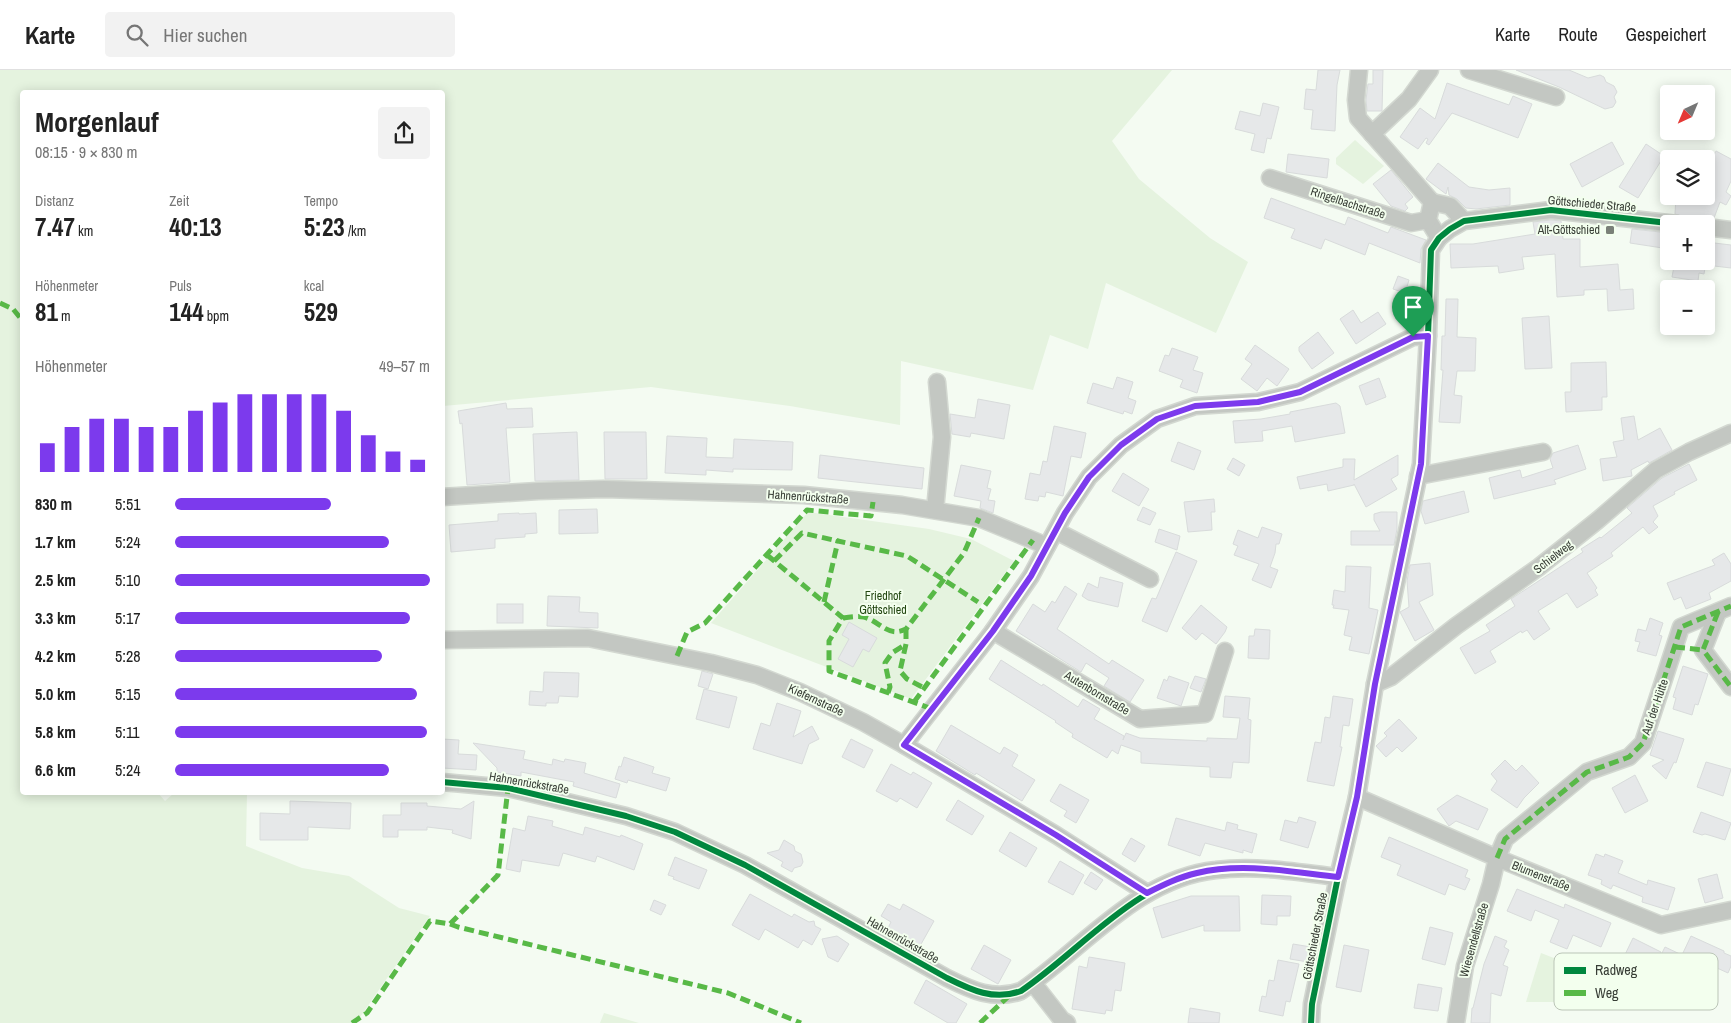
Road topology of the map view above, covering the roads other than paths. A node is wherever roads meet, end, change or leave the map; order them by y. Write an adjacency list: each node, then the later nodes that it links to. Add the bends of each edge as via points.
1 (1359, 70): 5 (street, via 1358,118)
2 (1430, 70): 5 (street, via 1409,99)
3 (1470, 70): 4 (street)
4 (1556, 97)
5 (1372, 134): 7 (street)
6 (1270, 178): 8 (street, Ringelbachstraße, via 1411,223)
7 (1432, 202): 8 (street); 9 (street, via 1450,206)
8 (1428, 220): 13 (street)
9 (1464, 221): 10 (street, Göttschieder Straße, via 1551,210); 13 (street, Göttschieder Straße)
10 (1660, 222)
11 (1715, 228): 12 (street)
12 (1731, 230)
13 (1439, 238): 14 (street, Göttschieder Straße, via 1431,250)
14 (1428, 336): 18 (street, Göttschieder Straße); 21 (street, via 1413,337 1300,392 1258,402 1195,406 1157,419 1121,445 1089,477)
15 (937, 382): 20 (street, via 942,438)
16 (1731, 433): 30 (street, Schielweg, via 1656,470 1552,558 1391,677)
17 (1543, 452): 18 (street)
18 (1418, 476): 30 (street, Göttschieder Straße)
19 (445, 497): 20 (street, Hahnenrückstraße, via 604,489 804,495)
20 (935, 510): 22 (street, Hahnenrückstraße, via 979,518)
21 (1056, 531): 22 (street); 23 (street)
22 (1047, 546): 25 (street, via 1031,576)
23 (1150, 579)
24 (1724, 609): 27 (street, Auf der Hütte, via 1682,627); 28 (street)
25 (993, 631): 29 (street, Autenbornstraße, via 1140,718 1205,714); 32 (street)
26 (445, 640): 32 (street, Kiefernstraße, via 588,638 711,663 756,675 800,692)
27 (1674, 647): 28 (street); 35 (street, Auf der Hütte, via 1643,743 1629,756 1587,772 1506,839)
28 (1703, 650): 31 (street)
29 (1225, 651)
30 (1375, 684): 34 (street, Göttschieder Straße)
31 (1731, 687)
32 (904, 745): 37 (street, Kiefernstraße)
33 (445, 782): 39 (street, Hahnenrückstraße, via 508,788 586,805 659,827 745,865 968,989 984,994 1011,994)
34 (1357, 797): 35 (street, Blumenstraße); 36 (street, Göttschieder Straße)
35 (1496, 858): 38 (street, Blumenstraße, via 1661,925); 42 (street, Wiesendellstraße, via 1491,884 1464,966)
36 (1338, 877): 37 (street, Hahnenrückstraße, via 1280,870 1216,870 1179,878); 41 (street, Göttschieder Straße)
37 (1147, 893): 39 (street, Hahnenrückstraße)
38 (1731, 910)
39 (1033, 983): 40 (street)
40 (1067, 1023)
41 (1311, 1023)
42 (1456, 1023)

